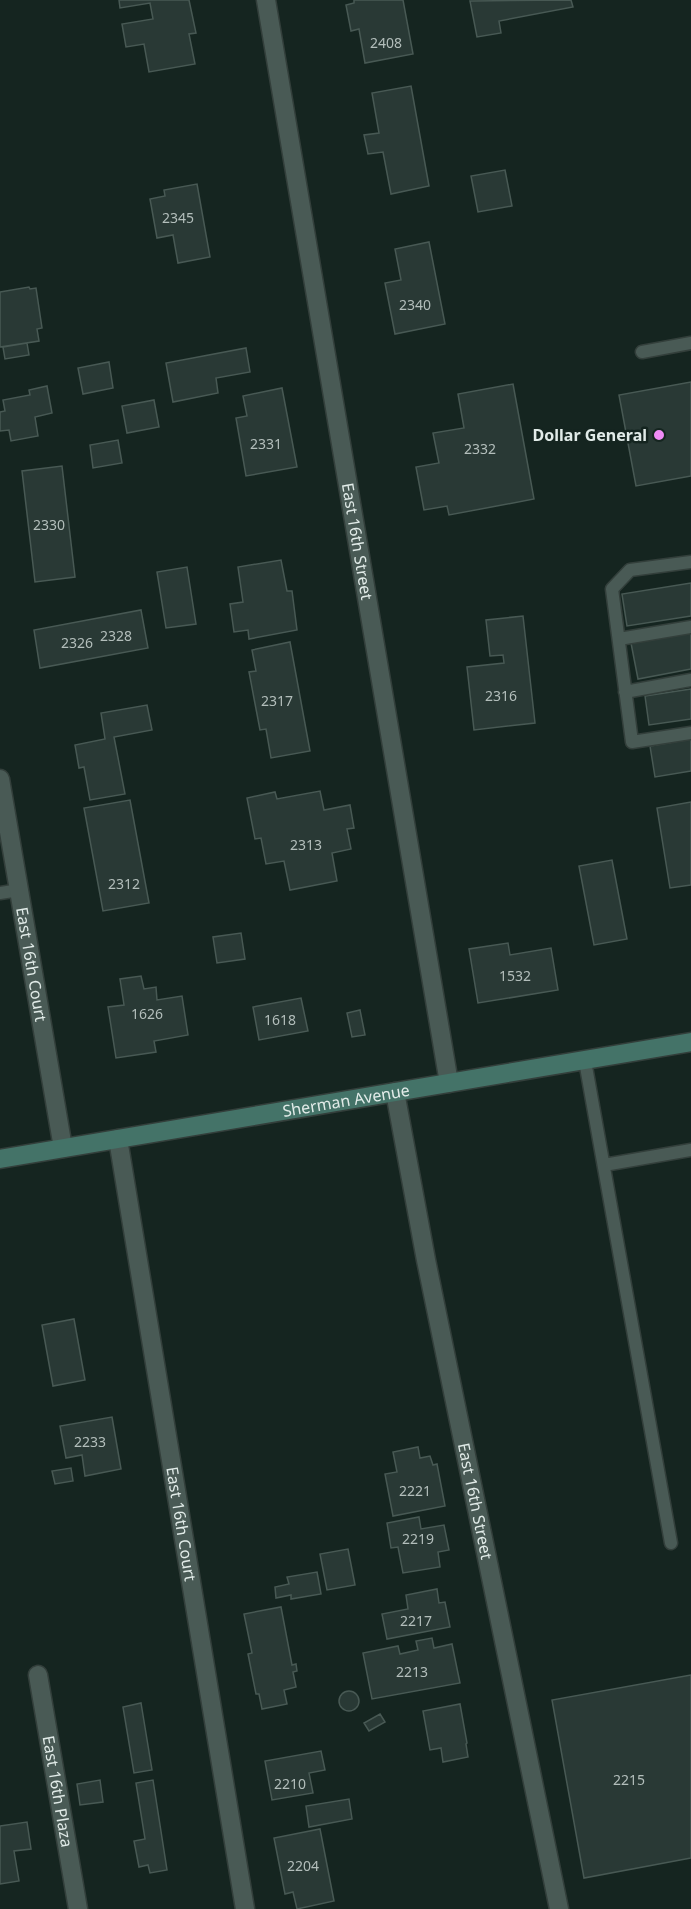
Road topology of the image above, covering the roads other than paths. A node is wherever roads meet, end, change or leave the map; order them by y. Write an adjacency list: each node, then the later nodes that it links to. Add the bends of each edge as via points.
1 (266, 0): 15 (street, East 16th Street)
2 (691, 343): 3 (lane)
3 (642, 352)
4 (691, 562): 6 (lane, via 630,570 612,590)
5 (691, 627): 6 (lane)
6 (619, 639): 8 (lane)
7 (691, 680): 8 (lane)
8 (625, 692): 9 (lane, via 632,742)
9 (691, 733)
10 (0, 779): 11 (street, East 16th Court)
11 (20, 890): 12 (lane); 18 (street, East 16th Court)
12 (0, 893)
13 (691, 1042): 14 (street, Sherman Avenue)
14 (585, 1061): 15 (street, Sherman Avenue); 21 (lane)
15 (449, 1083): 16 (street, Sherman Avenue)
16 (395, 1092): 17 (street, Sherman Avenue); 26 (street, East 16th Street)
17 (118, 1139): 18 (street, Sherman Avenue); 25 (street, East 16th Court)
18 (63, 1148): 20 (street, Sherman Avenue)
19 (691, 1150): 21 (lane)
20 (0, 1159)
21 (604, 1165): 22 (lane)
22 (671, 1543)
23 (38, 1675): 24 (street, East 16th Plaza)
24 (78, 1909)
25 (245, 1909)
26 (560, 1909)

